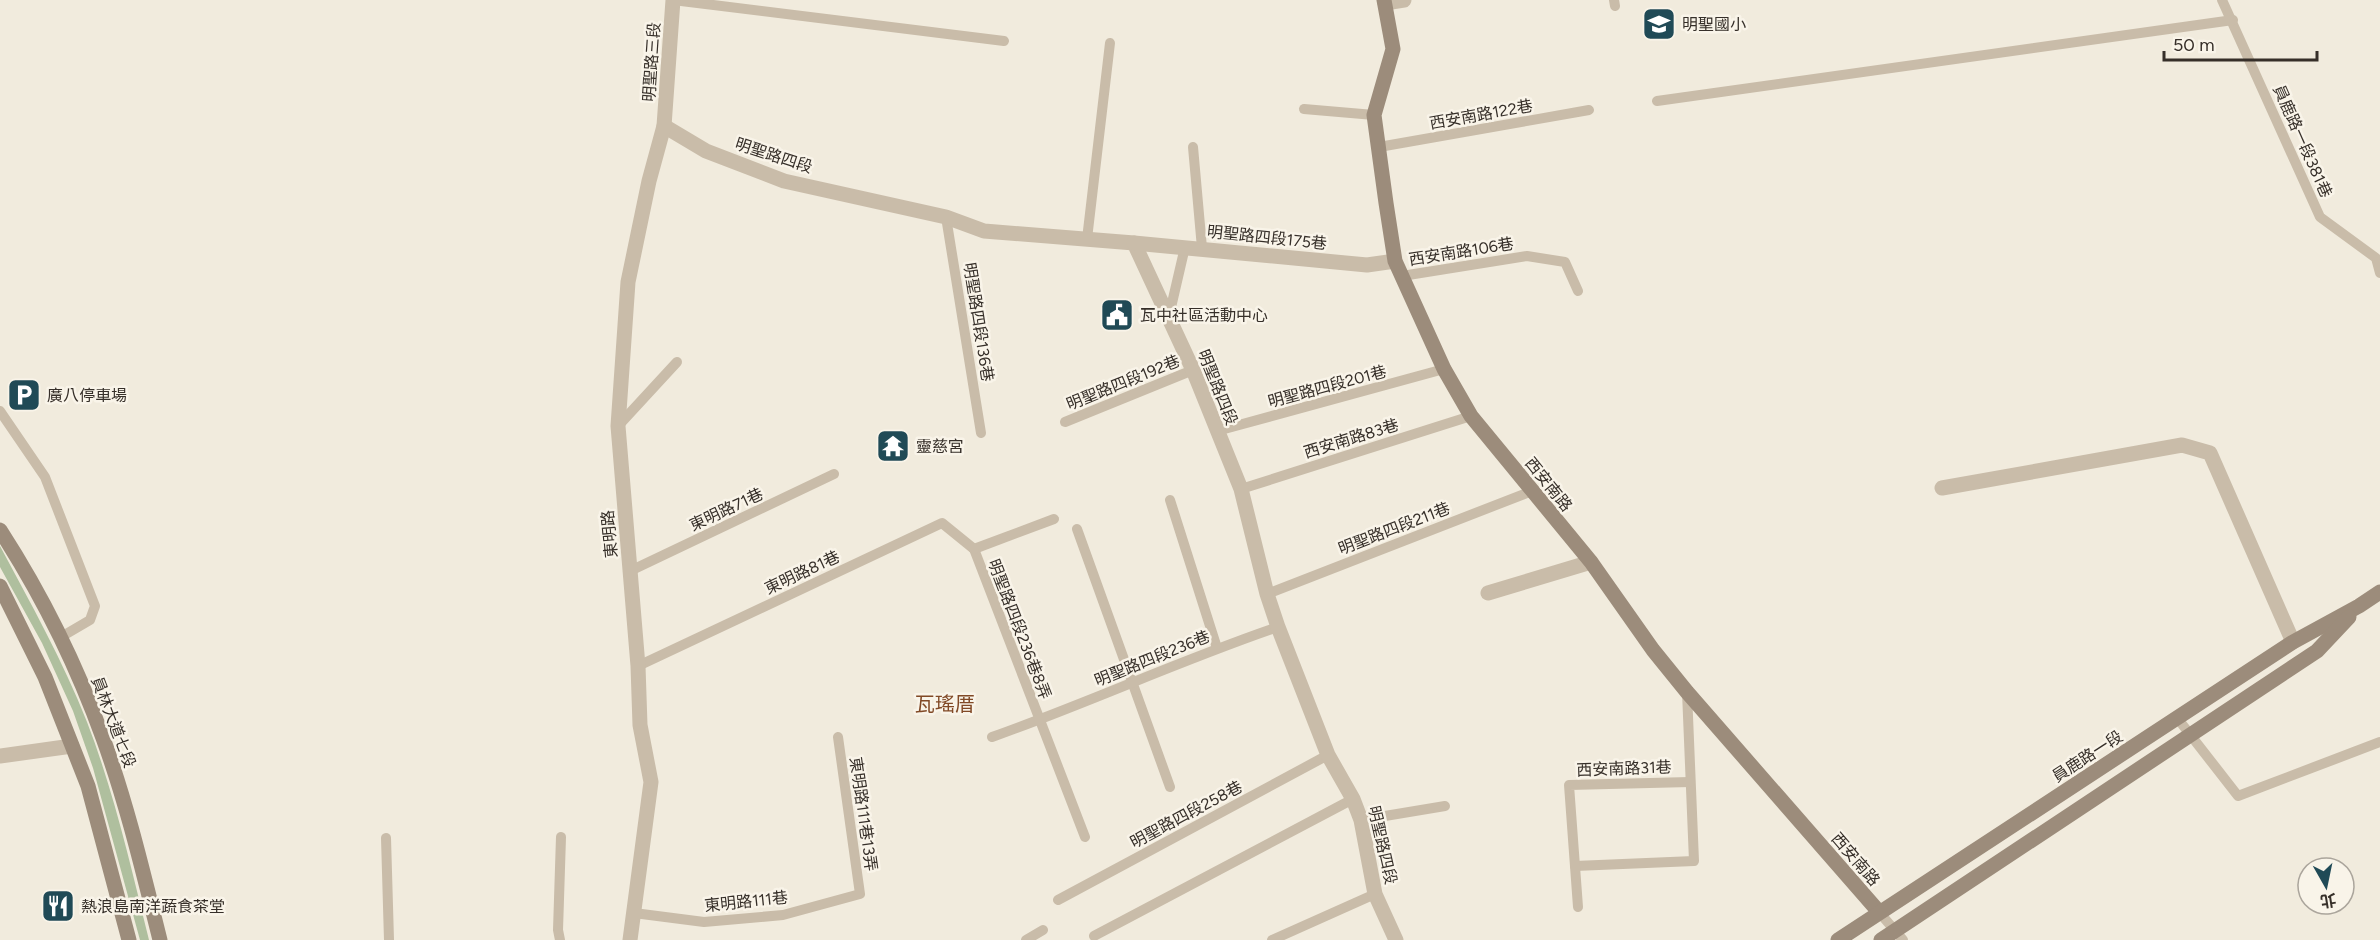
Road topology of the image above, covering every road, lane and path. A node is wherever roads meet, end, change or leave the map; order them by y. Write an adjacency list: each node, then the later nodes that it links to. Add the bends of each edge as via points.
1 (673, 0): 6 (lane); 12 (street, 明聖路三段)
2 (1404, 0): 4 (street)
3 (2222, 0): 5 (lane, 員鹿路一段381巷)
4 (1385, 1): 11 (main road, 西安南路, via 1393,49)
5 (2233, 20): 8 (lane); 21 (lane, 員鹿路一段381巷, via 2320,217 2376,258)
6 (1004, 40)
7 (1110, 43): 16 (lane)
8 (1658, 101)
9 (1304, 109): 11 (lane)
10 (1590, 110): 14 (lane, 西安南路122巷)
11 (1374, 115): 14 (main road, 西安南路)
12 (664, 126): 15 (street, 明聖路四段, via 706,152 784,181); 31 (street, 東明路, via 628,282)
13 (1193, 147): 19 (lane)
14 (1378, 147): 20 (main road, 西安南路)
15 (946, 217): 16 (street, 明聖路四段, via 984,231); 33 (lane, 明聖路四段136巷)
16 (1087, 239): 17 (street, 明聖路四段)
17 (1134, 243): 18 (street, 明聖路四段175巷); 24 (street, 明聖路四段)
18 (1185, 247): 19 (street, 明聖路四段175巷); 24 (lane)
19 (1202, 248): 20 (street, 明聖路四段175巷, via 1367,265)
20 (1395, 261): 22 (main road, 西安南路)
21 (2380, 273)
22 (1402, 276): 23 (lane, 西安南路106巷, via 1527,255 1565,262); 26 (main road, 西安南路)
23 (1578, 291)
24 (1169, 316): 27 (street, 明聖路四段)
25 (677, 362): 31 (lane)
26 (1444, 369): 29 (main road, 西安南路); 32 (lane, 明聖路四段201巷)
27 (1193, 370): 30 (lane, 明聖路四段192巷); 32 (street, 明聖路四段)
28 (0, 411): 51 (lane, via 45,477 95,606 90,620)
29 (1471, 416): 36 (lane, 西安南路83巷); 37 (main road, 西安南路)
30 (1065, 422)
31 (618, 426): 44 (street, 東明路)
32 (1217, 431): 36 (street, 明聖路四段)
33 (981, 433)
34 (834, 474): 44 (lane, 東明路71巷)
35 (1942, 488): 52 (street, via 2182,445 2210,453)
36 (1241, 489): 48 (street, 明聖路四段)
37 (1532, 491): 43 (main road, 西安南路); 48 (lane, 明聖路四段211巷)
38 (1170, 501): 53 (lane)
39 (1054, 519): 42 (lane)
40 (1077, 529): 55 (lane)
41 (0, 530): 51 (main road, 員林大道七段)
42 (974, 549): 54 (lane, 東明路81巷, via 942,523); 58 (lane, 明聖路四段236巷8弄)
43 (1591, 562): 47 (street); 56 (main road, 西安南路)
44 (630, 571): 54 (street, 東明路)
45 (0, 586): 63 (main road, via 45,677)
46 (2380, 592): 49 (main road, 員鹿路一段)
47 (1488, 593)
48 (1267, 594): 50 (street, 明聖路四段)
49 (2360, 606): 52 (main road, 員鹿路一段); 59 (main road, 員鹿路一段, via 2317,651)
50 (1278, 627): 53 (lane, 明聖路四段236巷); 64 (street, 明聖路四段)
51 (61, 637): 85 (main road, 員林大道七段, via 106,748 130,822)
52 (2293, 642): 57 (main road, 員鹿路一段)
53 (1217, 648): 55 (lane, 明聖路四段236巷)
54 (638, 666): 80 (street, 東明路, via 640,725 651,783)
55 (1132, 682): 58 (lane, 明聖路四段236巷); 67 (lane)
56 (1687, 692): 66 (lane, 西安南路31巷); 79 (main road, 西安南路)
57 (2178, 719): 59 (lane); 79 (main road, 員鹿路一段)
58 (1039, 720): 60 (lane, 明聖路四段236巷); 72 (lane, 明聖路四段236巷8弄)
59 (2191, 735): 62 (lane, via 2238,796); 82 (main road, 員鹿路一段)
60 (992, 737)
61 (838, 738): 75 (lane, 東明路111巷13弄)
62 (2380, 742)
63 (72, 746): 65 (street); 84 (main road, via 88,786)
64 (1328, 755): 68 (street, 明聖路四段); 77 (lane, 明聖路四段258巷)
65 (0, 756)
66 (1689, 782): 74 (lane, 西安南路31巷, via 1694,861); 74 (lane, 西安南路31巷, via 1569,785)
67 (1170, 787)
68 (1353, 799): 70 (street, 明聖路四段); 83 (lane)
69 (1445, 806): 70 (lane)
70 (1361, 820): 76 (street, 明聖路四段)
71 (561, 837): 87 (lane)
72 (1085, 837)
73 (386, 838): 86 (lane)
74 (1575, 866): 78 (lane, 西安南路31巷)
75 (860, 894): 80 (lane, 東明路111巷, via 783,915 704,922)
76 (1375, 894): 90 (lane); 91 (street, 明聖路四段)
77 (1058, 900)
78 (1578, 907)
79 (1879, 912): 82 (lane); 92 (main road, 員鹿路一段)
80 (634, 913): 88 (street, 東明路)
81 (1043, 930): 89 (lane)
82 (1899, 935): 93 (main road, 員鹿路一段)
83 (1094, 936)
84 (129, 940)
85 (160, 940)
86 (389, 940)
87 (560, 940)
88 (630, 940)
89 (1026, 940)
90 (1272, 940)
91 (1396, 940)
92 (1838, 940)
93 (1881, 940)

